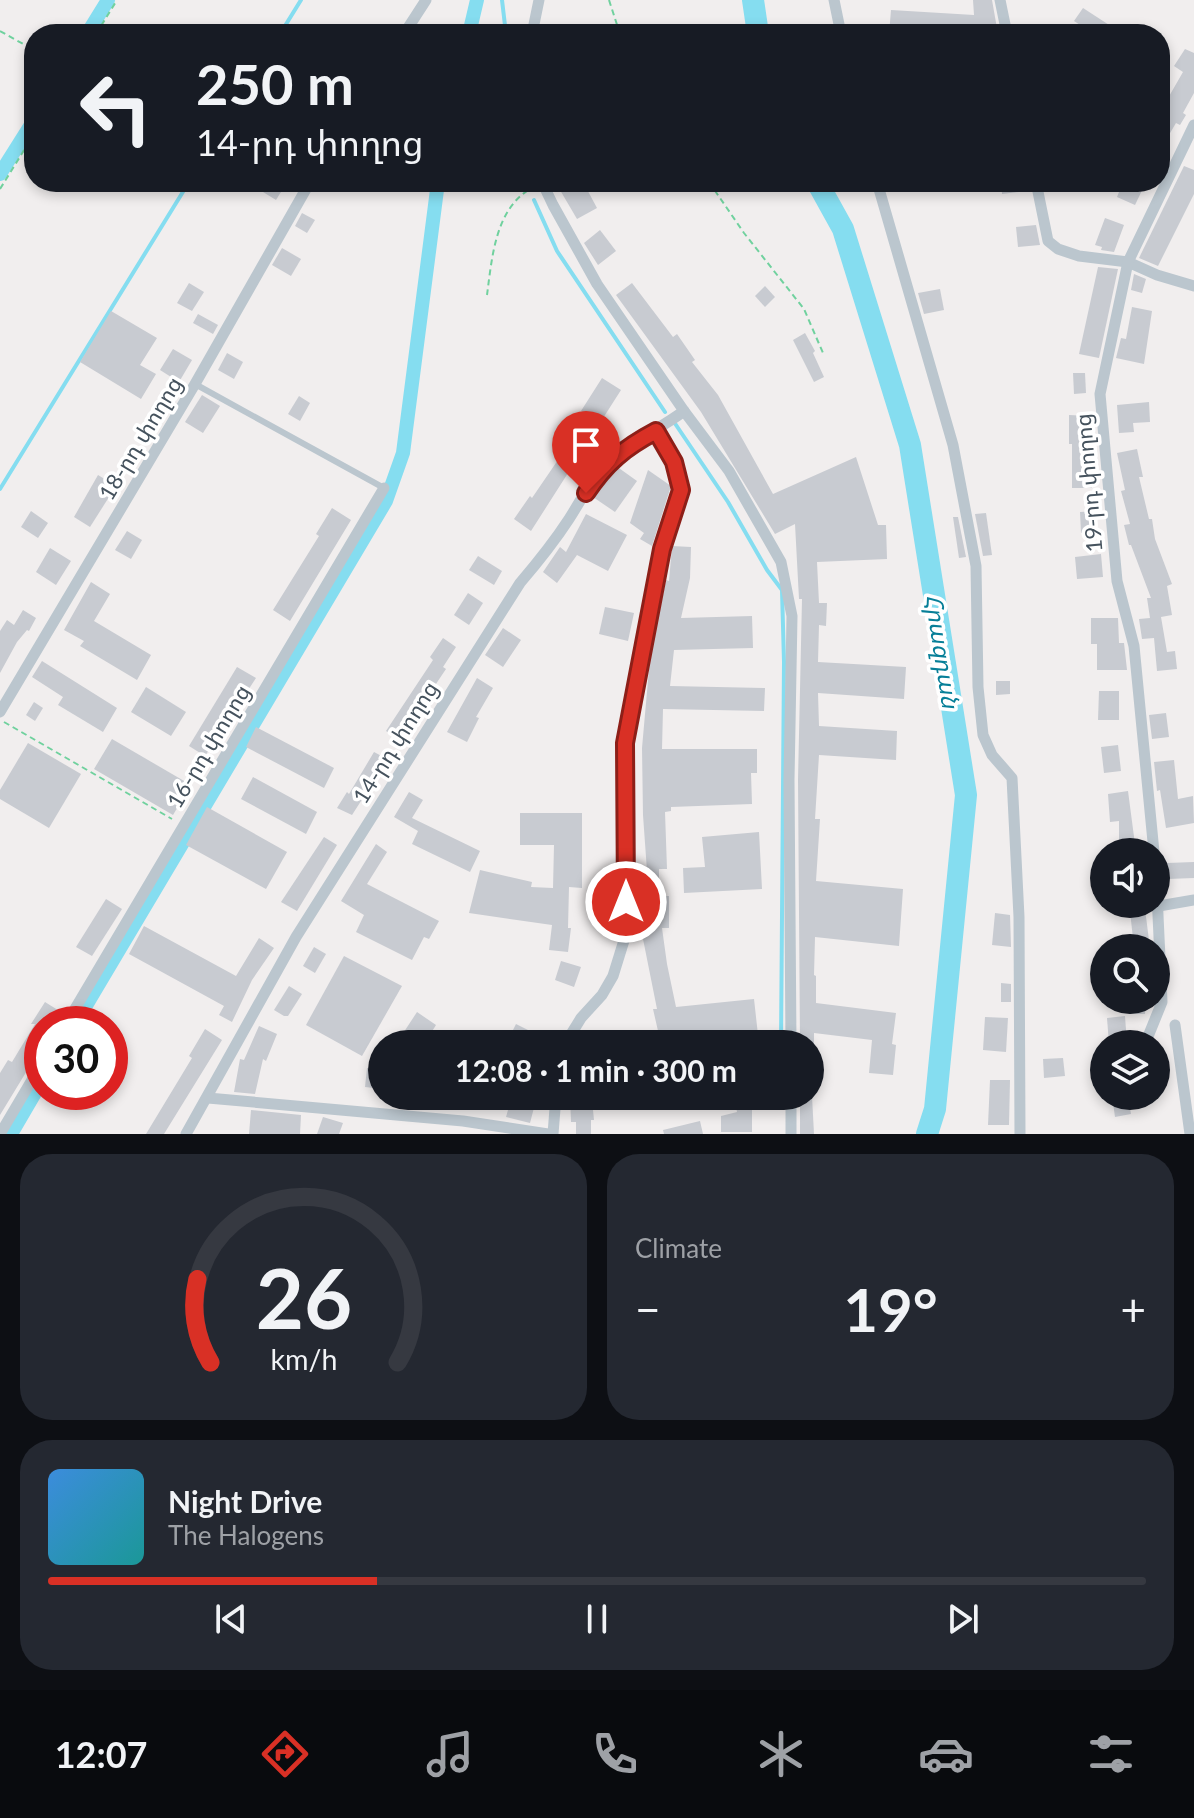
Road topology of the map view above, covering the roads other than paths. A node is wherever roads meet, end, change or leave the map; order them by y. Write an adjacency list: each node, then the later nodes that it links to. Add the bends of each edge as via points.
1 (426, 0): 5 (street)
2 (539, 0): 6 (street)
3 (834, 0): 7 (street)
4 (1000, 0): 8 (street)
5 (410, 24)
6 (534, 24)
7 (839, 24)
8 (1005, 24)
9 (1194, 125): 10 (street, 19-րդ փողոց)
10 (1170, 175)
11 (304, 192): 18 (street, 18-րդ փողոց)
12 (543, 192): 19 (street, via 597,284)
13 (880, 192): 40 (street, via 960,480 976,566 983,735 1012,778)
14 (1038, 192): 16 (street, via 1048,241 1058,249)
15 (1162, 192): 16 (street, 19-րդ փողոց)
16 (1128, 262): 17 (street); 23 (street, 19-րդ փողոց, via 1100,394 1117,581 1134,646)
17 (1194, 286)
18 (195, 384): 21 (lane); 22 (street, 18-րդ փողոց)
19 (684, 411): 20 (street, 14-րդ փողոց); 30 (street, via 729,471 781,562 792,616)
20 (656, 431): 29 (street, via 674,462 681,490 662,549 625,743 626,934 613,976); 33 (street, 14-րդ փողոց, via 603,467 520,583 296,937)
21 (384, 488): 27 (street, 16-րդ փողոց)
22 (0, 712)
23 (1153, 838)
24 (1194, 900): 25 (street)
25 (1170, 904)
26 (1159, 918): 31 (street, via 1162,1002)
27 (77, 1006)
28 (1175, 1025): 41 (street)
29 (574, 1030)
30 (791, 1030)
31 (1151, 1030)
32 (24, 1093): 36 (street)
33 (208, 1098): 37 (street, 14-րդ փողոց); 38 (street)
34 (554, 1110): 38 (street)
35 (791, 1110): 39 (street)
36 (0, 1134)
37 (186, 1134)
38 (551, 1134)
39 (791, 1134)
40 (1020, 1134)
41 (1190, 1134)

